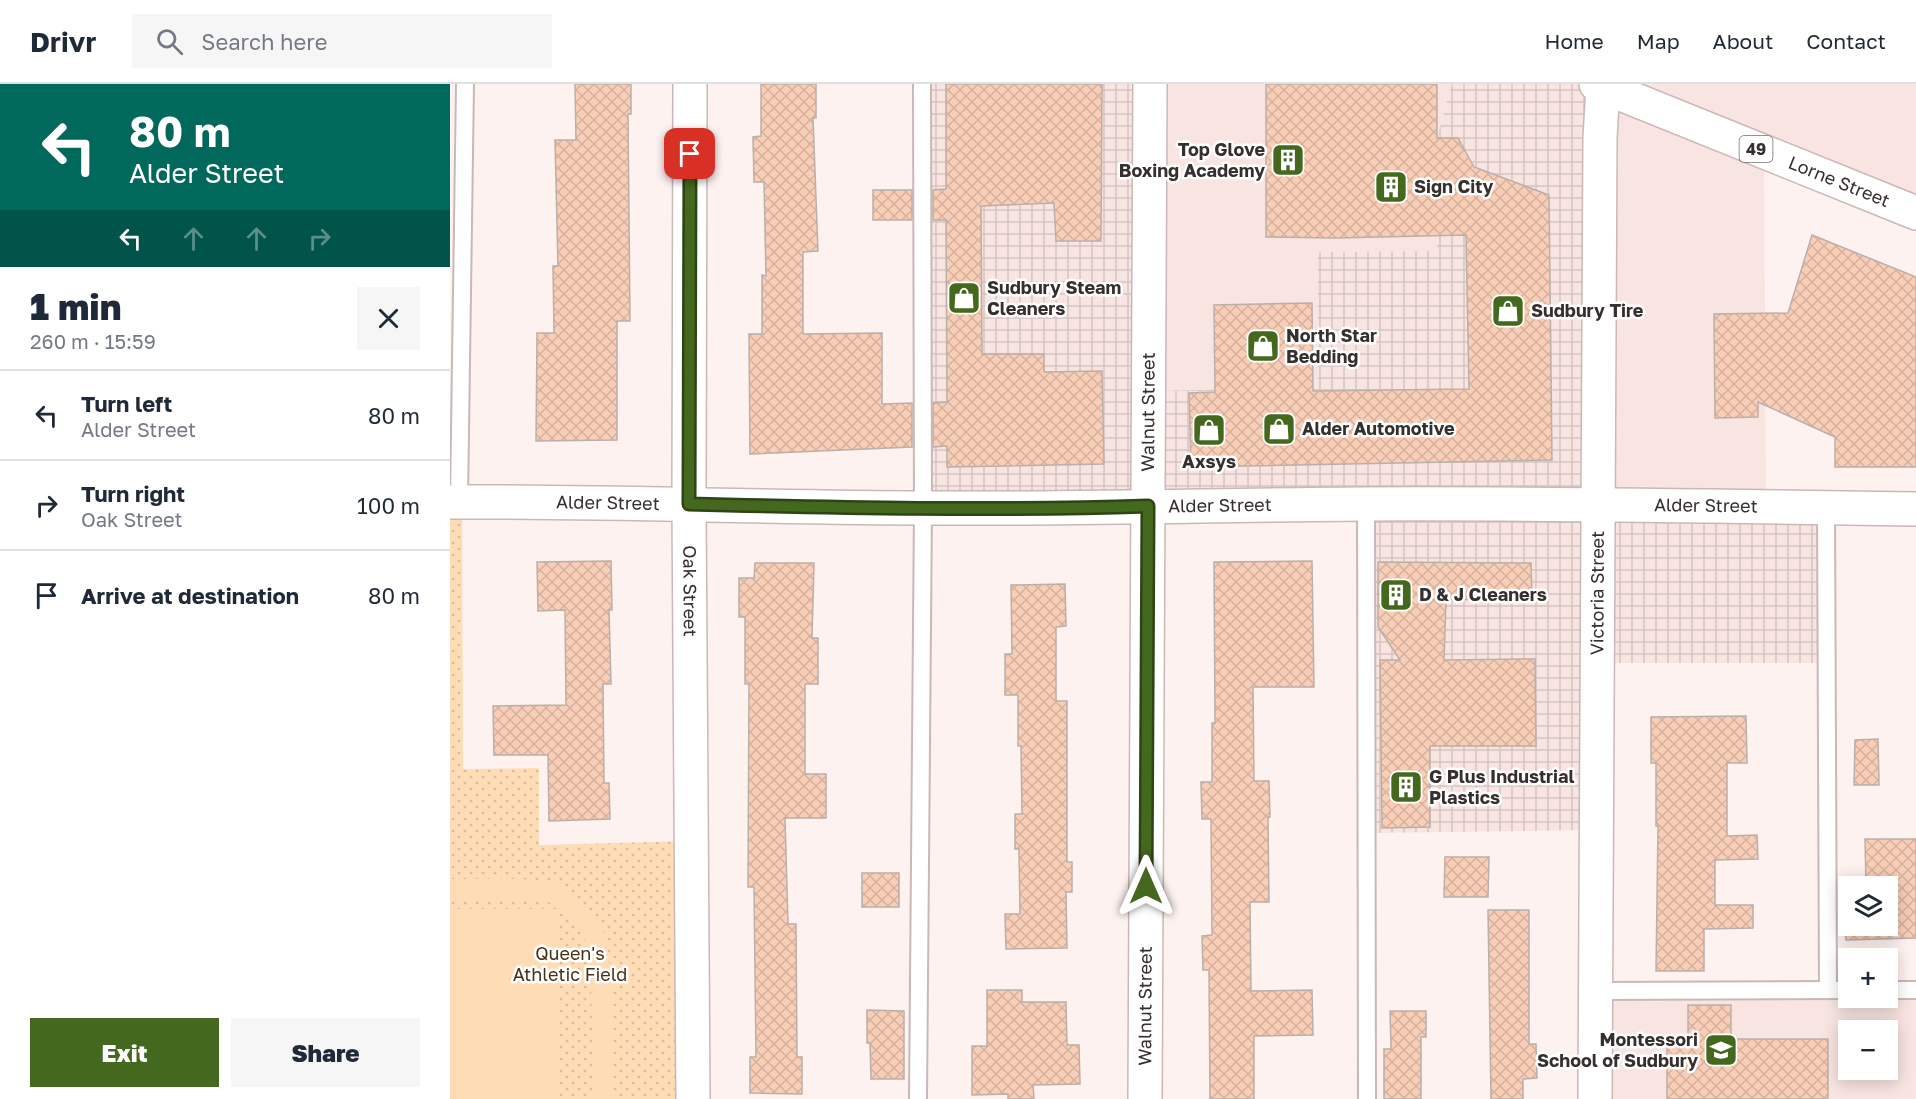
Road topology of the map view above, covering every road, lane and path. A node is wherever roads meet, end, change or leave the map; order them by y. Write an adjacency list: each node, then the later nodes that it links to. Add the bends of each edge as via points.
1 (465, 84): 7 (lane)
2 (690, 84): 8 (street, Oak Street)
3 (922, 84): 13 (lane)
4 (1150, 84): 11 (street, Walnut Street)
5 (1598, 85): 6 (street, Lorne Street / 49); 10 (street, Victoria Street)
6 (1916, 213)
7 (455, 501): 8 (street, Alder Street)
8 (689, 504): 13 (street, Alder Street); 20 (street, Oak Street)
9 (1366, 504): 10 (street, Alder Street); 11 (street, Alder Street); 23 (lane)
10 (1599, 504): 12 (street, Alder Street); 19 (street, Victoria Street)
11 (1148, 506): 13 (street, Alder Street); 22 (street, Walnut Street)
12 (1826, 507): 14 (street, Alder Street); 15 (lane)
13 (923, 508): 21 (lane)
14 (1916, 509)
15 (1828, 990): 16 (lane); 19 (lane)
16 (1838, 990)
17 (1898, 990): 18 (lane)
18 (1916, 990)
19 (1596, 991): 24 (street, Victoria Street)
20 (693, 1099)
21 (918, 1099)
22 (1145, 1099)
23 (1367, 1099)
24 (1595, 1099)

